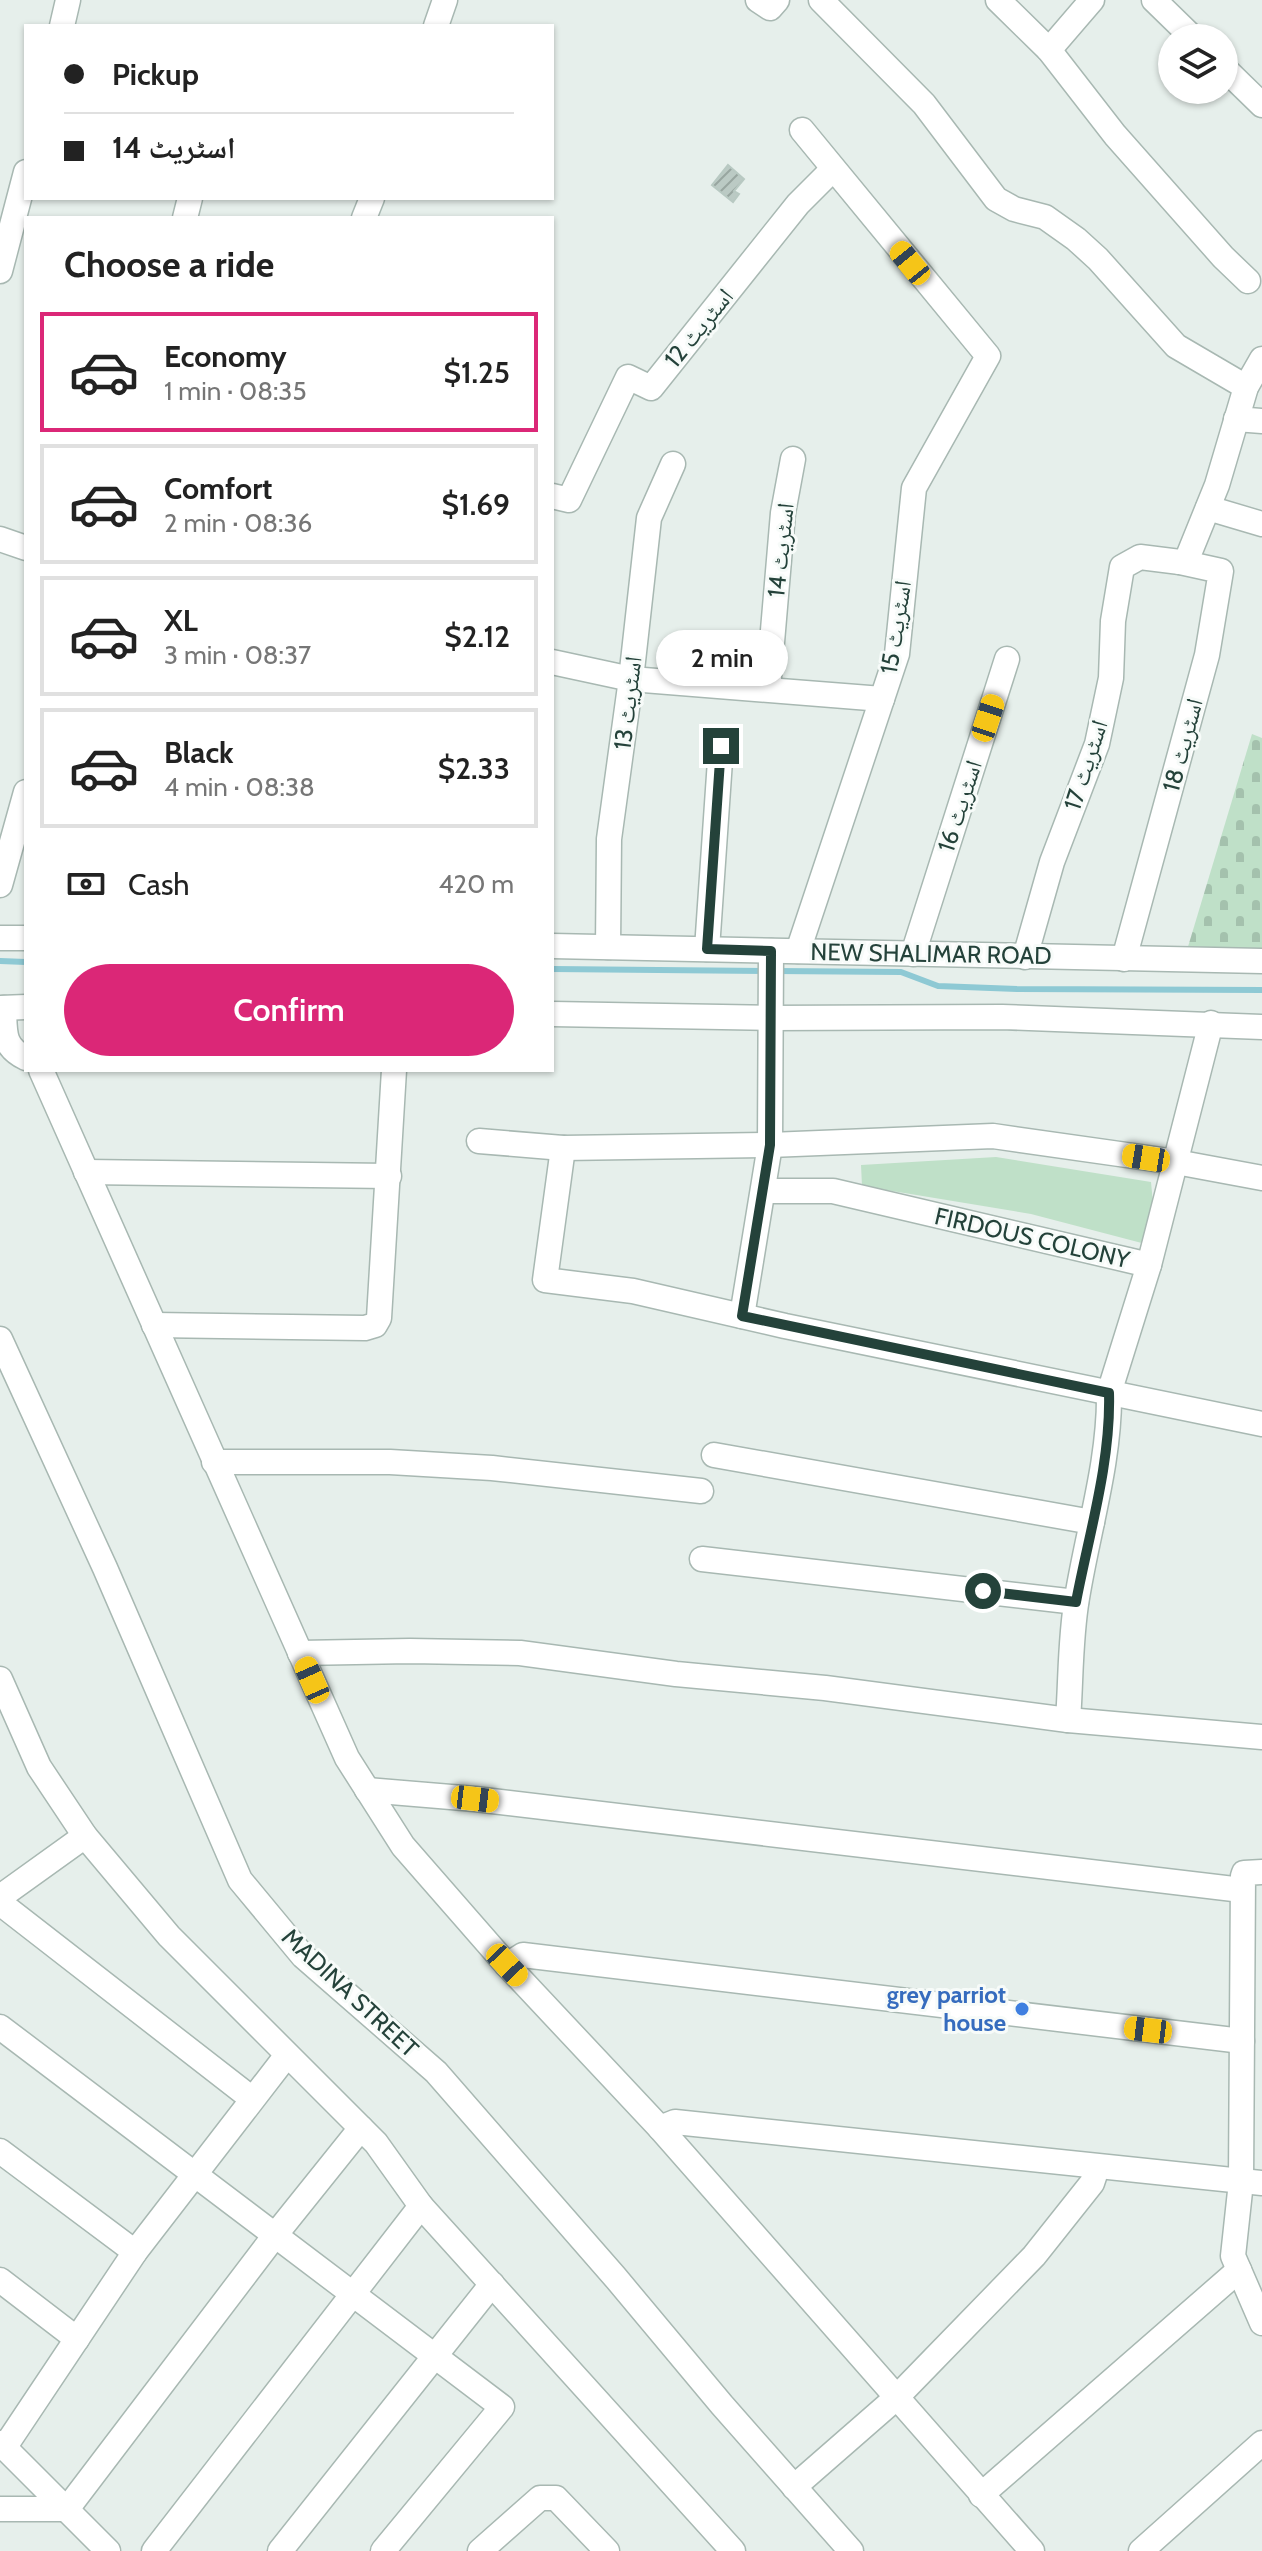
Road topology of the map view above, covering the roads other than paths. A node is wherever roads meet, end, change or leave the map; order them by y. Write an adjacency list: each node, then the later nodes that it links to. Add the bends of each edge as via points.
1 (68, 0): 9 (street)
2 (445, 0): 10 (street)
3 (758, 0): 4 (street, via 770,8)
4 (777, 0)
5 (821, 0): 21 (street, via 924,104 996,199 1045,217 1076,239 1176,346)
6 (998, 0): 12 (street)
7 (1092, 0): 12 (street)
8 (1154, 0): 11 (street)
9 (62, 24)
10 (437, 24)
11 (1179, 24)
12 (1049, 50): 19 (street, via 1115,135)
13 (1238, 82): 14 (street)
14 (1262, 105)
15 (802, 130): 16 (street)
16 (833, 169): 26 (street, اسٹریٹ 12, via 798,204 651,388 628,377 569,500); 36 (street, اسٹریٹ 15, via 988,356 914,488 897,654)
17 (24, 180): 18 (street)
18 (0, 271)
19 (1248, 281)
20 (1262, 359): 21 (street)
21 (1246, 387): 22 (street)
22 (1236, 419): 23 (street); 27 (street)
23 (1262, 421)
24 (793, 459): 35 (street, اسٹریٹ 14, via 783,513)
25 (673, 464): 34 (street, اسٹریٹ 13, via 649,518)
26 (554, 496)
27 (1208, 508): 28 (street); 31 (street, via 1187,559)
28 (1262, 524)
29 (0, 539): 30 (street)
30 (24, 547)
31 (1180, 562): 47 (street, اسٹریٹ 17, via 1140,557 1122,567 1111,678 1097,744 1052,862); 49 (street, اسٹریٹ 18, via 1221,571 1207,655)
32 (1007, 659): 46 (street, اسٹریٹ 16)
33 (554, 662): 34 (street)
34 (631, 679): 35 (street); 43 (street, اسٹریٹ 13, via 609,839)
35 (768, 689): 36 (street)
36 (882, 699): 45 (street, اسٹریٹ 15)
37 (721, 746): 44 (street)
38 (24, 799): 39 (street)
39 (0, 885)
40 (0, 938): 41 (street)
41 (24, 938)
42 (554, 946): 43 (street, NEW SHALIMAR ROAD)
43 (608, 947): 44 (street, NEW SHALIMAR ROAD)
44 (707, 949): 48 (street, NEW SHALIMAR ROAD)
45 (798, 951): 46 (street, NEW SHALIMAR ROAD); 48 (street, NEW SHALIMAR ROAD)
46 (913, 954): 47 (street, NEW SHALIMAR ROAD)
47 (1025, 957): 49 (street, NEW SHALIMAR ROAD)
48 (771, 958): 52 (street)
49 (1124, 959): 50 (street, NEW SHALIMAR ROAD)
50 (1262, 961)
51 (10, 1007): 56 (street, via 8,1045)
52 (771, 1010): 53 (street); 54 (street); 60 (street)
53 (554, 1014)
54 (1211, 1023): 55 (street); 62 (street, FIRDOUS COLONY)
55 (1262, 1027)
56 (24, 1057)
57 (42, 1072): 63 (street)
58 (394, 1072): 64 (street)
59 (479, 1141): 61 (street)
60 (770, 1145): 61 (street); 62 (street, via 993,1136); 66 (street)
61 (563, 1148): 68 (street, via 545,1280 633,1291)
62 (1176, 1162): 65 (street); 67 (street, FIRDOUS COLONY)
63 (86, 1172): 64 (street); 69 (street)
64 (389, 1176): 69 (street, via 375,1325)
65 (1262, 1178)
66 (764, 1191): 67 (street, FIRDOUS COLONY, via 833,1191); 68 (street)
67 (1149, 1265): 71 (street)
68 (742, 1316): 71 (street)
69 (154, 1325): 74 (street)
70 (0, 1339): 113 (street, MADINA STREET, via 240,1880 303,1956 436,2072)
71 (1109, 1393): 72 (street); 76 (street)
72 (1262, 1424)
73 (714, 1455): 76 (street)
74 (214, 1462): 75 (street, via 477,1467); 79 (street)
75 (701, 1491)
76 (1092, 1522): 78 (street)
77 (702, 1559): 78 (street)
78 (1076, 1602): 81 (street)
79 (300, 1653): 81 (street, via 520,1653); 83 (street)
80 (0, 1679): 84 (street, via 39,1767)
81 (1068, 1720): 82 (street)
82 (1262, 1737)
83 (367, 1790): 86 (street); 89 (street, via 403,1846)
84 (85, 1836): 87 (street); 92 (street, via 169,1936)
85 (1262, 1872): 86 (street, via 1244,1873)
86 (1242, 1890): 91 (street)
87 (0, 1897)
88 (0, 1903): 93 (street)
89 (507, 1965): 91 (street, via 523,1955); 95 (street)
90 (0, 2027): 98 (street)
91 (1242, 2041): 99 (street)
92 (287, 2055): 93 (street); 94 (street)
93 (251, 2098): 98 (street)
94 (361, 2128): 100 (street); 101 (street)
95 (660, 2128): 97 (street, via 675,2122); 110 (street)
96 (0, 2151): 102 (street)
97 (1097, 2168): 99 (street); 110 (street, via 1092,2183 1034,2256)
98 (195, 2173): 101 (street); 102 (street)
99 (1252, 2182): 103 (street, via 1233,2256)
100 (421, 2206): 105 (street); 106 (street)
101 (276, 2234): 106 (street); 116 (street)
102 (135, 2252): 108 (street)
103 (1239, 2270): 107 (street); 114 (street)
104 (0, 2280): 108 (street)
105 (492, 2284): 109 (street); 123 (street)
106 (353, 2293): 109 (street); 118 (street)
107 (1262, 2323)
108 (77, 2339): 112 (street)
109 (434, 2355): 119 (street); 120 (street, via 502,2407)
110 (896, 2398): 113 (street); 114 (street)
111 (1262, 2443): 126 (street)
112 (2, 2446): 116 (street)
113 (794, 2487): 124 (street, MADINA STREET)
114 (981, 2495): 125 (street)
115 (0, 2509): 116 (street)
116 (67, 2509): 117 (street)
117 (108, 2551)
118 (154, 2551)
119 (280, 2551)
120 (383, 2551)
121 (480, 2551): 122 (street, via 540,2498 549,2496)
122 (607, 2551)
123 (733, 2551)
124 (851, 2551)
125 (1032, 2551)
126 (1141, 2551)

